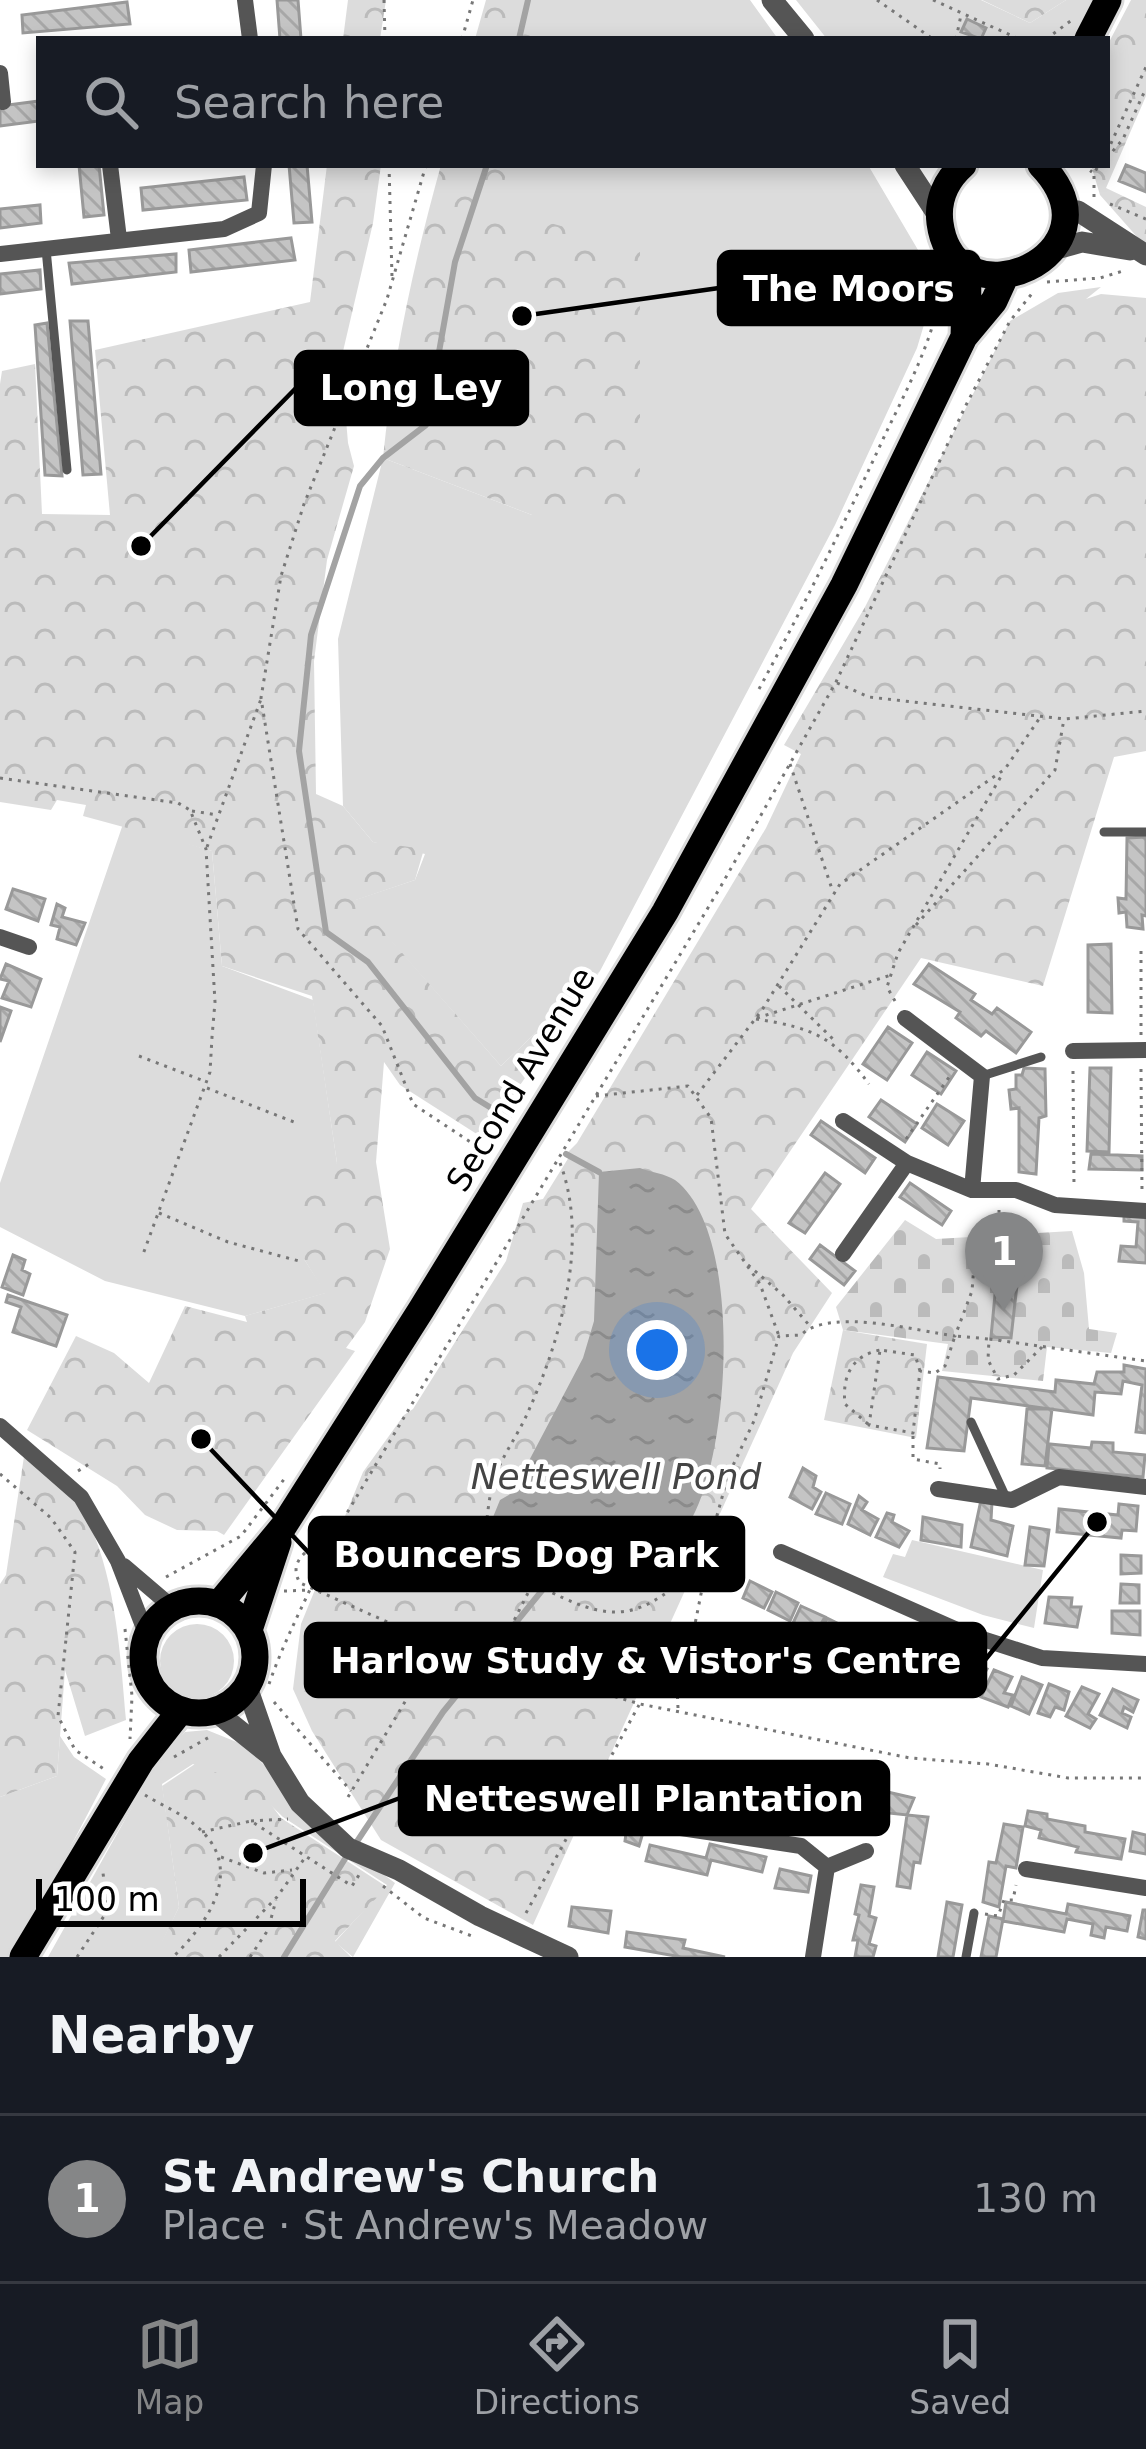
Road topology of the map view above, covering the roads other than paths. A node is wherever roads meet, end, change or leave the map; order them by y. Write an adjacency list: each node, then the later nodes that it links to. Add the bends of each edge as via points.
1 (245, 0): 5 (street)
2 (772, 0): 6 (street)
3 (1108, 0): 4 (main road)
4 (1078, 26)
5 (250, 36)
6 (802, 36)
7 (0, 73): 8 (street)
8 (3, 102)
9 (110, 168): 16 (street)
10 (264, 168): 16 (street, via 259,213 224,230)
11 (907, 168): 15 (street)
12 (959, 168): 15 (main road)
13 (1044, 168): 14 (main road)
14 (1064, 211): 18 (main road); 20 (street, via 1078,211)
15 (939, 217): 21 (main road, via 947,244)
16 (119, 239): 17 (street)
17 (46, 248): 19 (street); 24 (lane)
18 (1053, 250): 20 (street, via 1082,242); 22 (main road)
19 (0, 254)
20 (1137, 258)
21 (966, 266): 22 (main road); 23 (main road, Second Avenue)
22 (1005, 277): 23 (main road, Second Avenue)
23 (964, 337): 44 (main road, Second Avenue, via 844,585 664,912)
24 (67, 470)
25 (1104, 832): 26 (lane)
26 (1146, 832)
27 (0, 937): 28 (street)
28 (29, 947)
29 (905, 1018): 33 (street)
30 (1144, 1050): 31 (street)
31 (1073, 1052)
32 (1041, 1057): 33 (lane)
33 (982, 1076): 36 (street)
34 (843, 1121): 35 (street)
35 (901, 1159): 36 (street); 38 (street)
36 (972, 1190): 37 (street)
37 (1144, 1211)
38 (843, 1254)
39 (971, 1422): 43 (lane)
40 (0, 1426): 46 (street, via 81,1497)
41 (1146, 1487): 43 (street, via 1059,1477)
42 (938, 1489): 43 (street)
43 (1006, 1499)
44 (283, 1526): 47 (main road, Second Avenue); 49 (main road, Second Avenue)
45 (781, 1552): 51 (street, via 964,1633 1042,1658)
46 (118, 1562): 48 (street); 50 (street)
47 (218, 1604): 48 (main road); 49 (main road)
48 (172, 1607): 50 (main road)
49 (249, 1630): 52 (main road, via 256,1659)
50 (136, 1634): 53 (main road, via 144,1667)
51 (1146, 1664)
52 (247, 1687): 54 (main road); 55 (street)
53 (169, 1702): 54 (main road); 62 (main road, via 146,1761)
54 (220, 1719): 55 (street)
55 (271, 1756): 63 (street, via 300,1803 348,1848)
56 (681, 1828): 58 (street, via 801,1846)
57 (866, 1851): 58 (street)
58 (827, 1867): 64 (street)
59 (1026, 1869): 60 (street)
60 (1146, 1888)
61 (974, 1913): 65 (lane)
62 (23, 1957)
63 (568, 1957)
64 (813, 1957)
65 (966, 1957)

